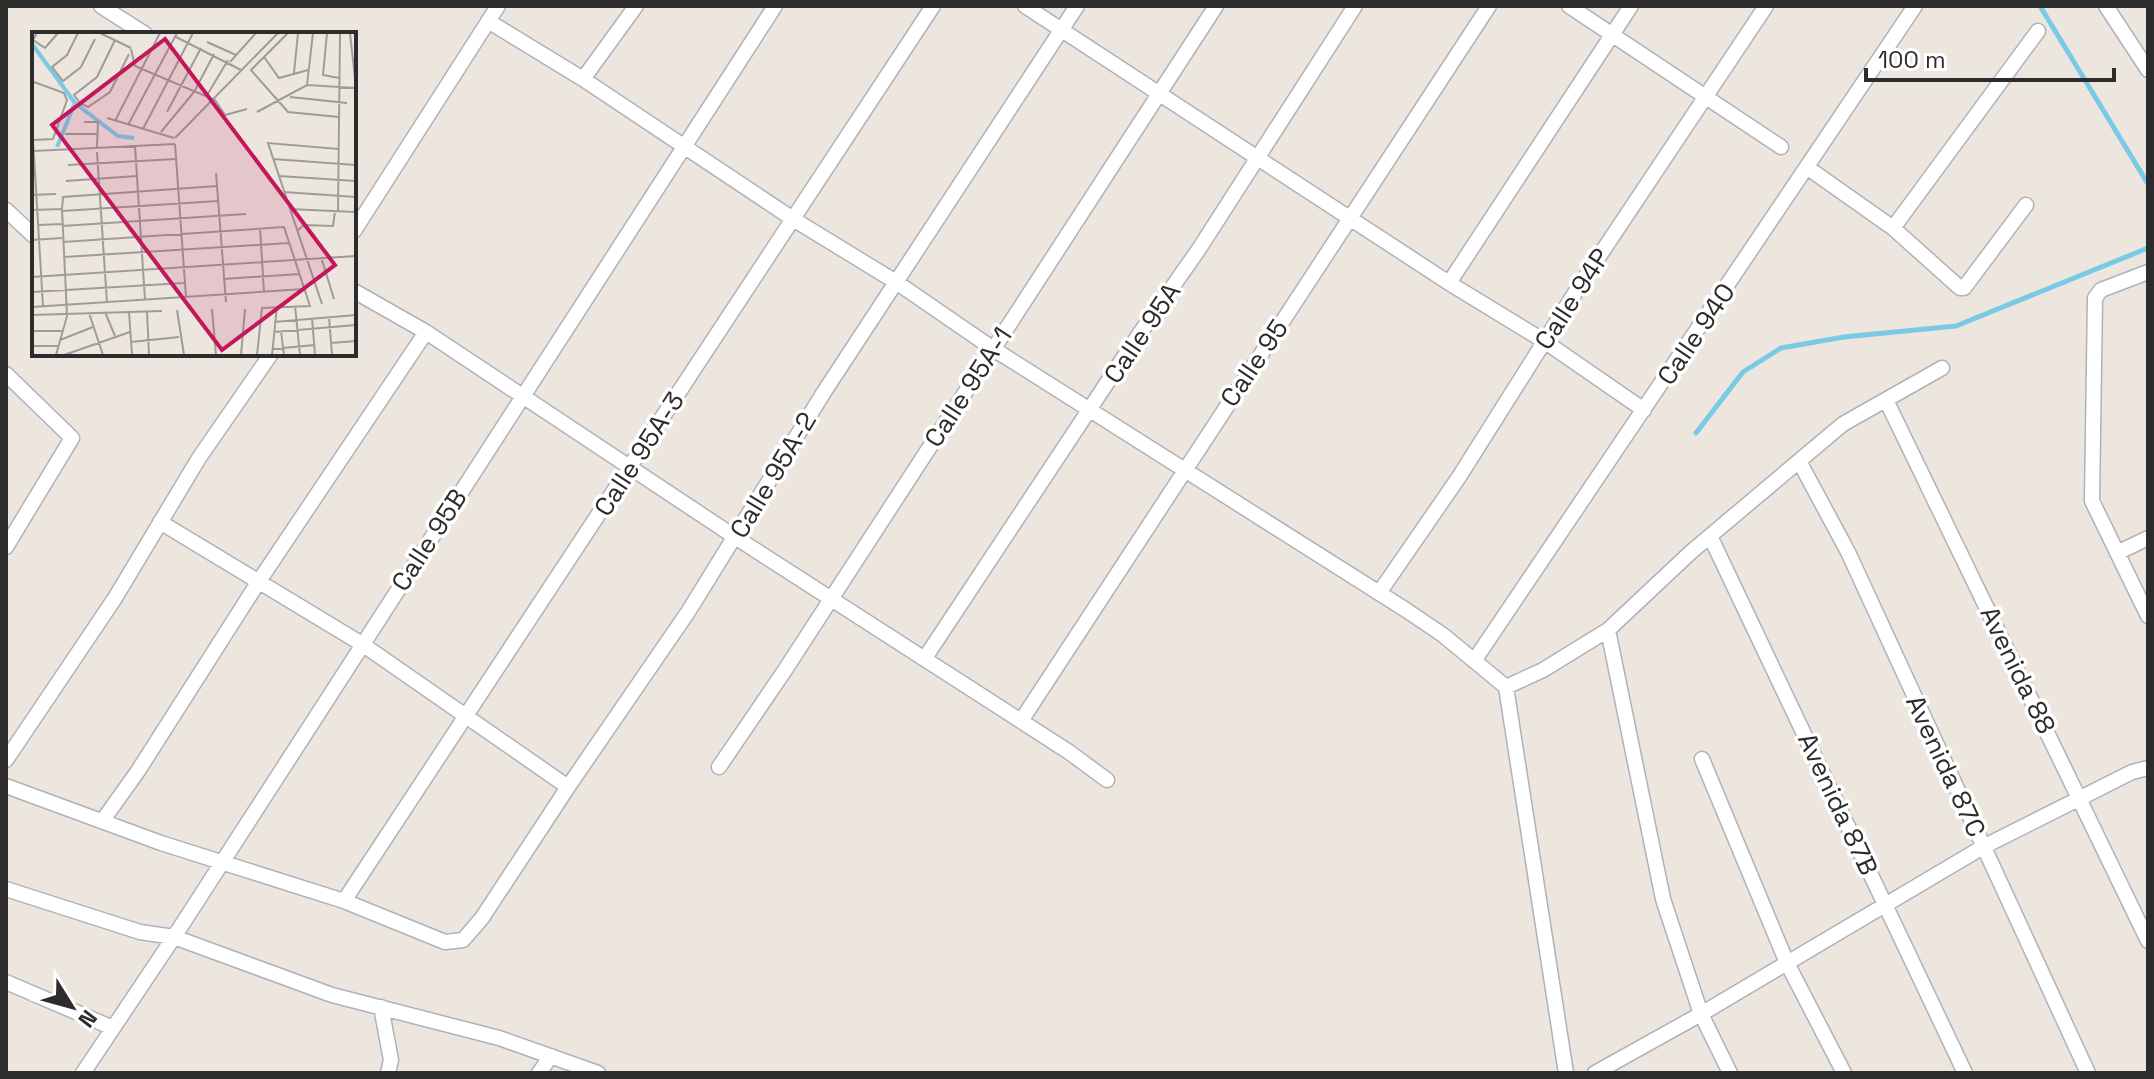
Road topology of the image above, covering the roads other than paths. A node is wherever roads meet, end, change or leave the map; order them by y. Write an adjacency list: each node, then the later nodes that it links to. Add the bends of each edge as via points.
1 (101, 6): 19 (street)
2 (498, 6): 16 (street)
3 (636, 6): 22 (street)
4 (775, 6): 25 (street, Calle 95B)
5 (933, 6): 32 (street, Calle 95A-3)
6 (1025, 6): 17 (street)
7 (1077, 6): 17 (street, Calle 95A-2)
8 (1216, 6): 23 (street, Calle 95A-1)
9 (1355, 6): 27 (street, Calle 95A)
10 (1489, 6): 31 (street, Calle 95)
11 (1569, 6): 20 (street)
12 (1631, 6): 20 (street)
13 (1766, 6): 24 (street, Calle 94P)
14 (1915, 6): 28 (street, Calle 94O)
15 (2106, 6): 21 (street)
16 (488, 21): 22 (street); 33 (street)
17 (1061, 30): 23 (street); 37 (street, Calle 95A-2)
18 (2038, 31): 34 (street)
19 (142, 32)
20 (1612, 34): 24 (street); 38 (street)
21 (2148, 70)
22 (583, 79): 25 (street)
23 (1159, 94): 27 (street); 42 (street, Calle 95A-1)
24 (1705, 96): 26 (street); 41 (street, Calle 94P)
25 (685, 146): 32 (street); 46 (street, Calle 95B)
26 (1781, 147)
27 (1257, 156): 31 (street); 48 (street, Calle 95A)
28 (1808, 168): 34 (street); 49 (street, Calle 94O)
29 (2026, 205): 34 (street, via 1964,288 1955,286)
30 (6, 210): 35 (street)
31 (1351, 218): 38 (street); 52 (street, Calle 95)
32 (793, 219): 37 (street); 51 (street, Calle 95A-3)
33 (356, 228)
34 (1893, 228)
35 (32, 234)
36 (2148, 272): 59 (street, via 2101,290 2095,298 2092,501)
37 (896, 282): 42 (street); 56 (street, Calle 95A-2)
38 (1449, 283): 41 (street)
39 (356, 292): 40 (street)
40 (426, 332): 46 (street); 60 (street)
41 (1544, 341): 49 (street); 61 (street, Calle 94P)
42 (992, 348): 48 (street); 62 (street, Calle 95A-1)
43 (270, 356): 53 (street)
44 (1942, 368): 47 (street)
45 (6, 374): 54 (street, via 72,438)
46 (523, 396): 51 (street); 65 (street, Calle 95B)
47 (1886, 400): 50 (street, via 1843,424); 78 (street, Avenida 88)
48 (1090, 410): 52 (street); 66 (street, Calle 95A)
49 (1644, 410): 67 (street, Calle 94O)
50 (1799, 461): 55 (street); 80 (street, Avenida 87C, via 1848,552)
51 (631, 466): 56 (street); 69 (street, Calle 95A-3)
52 (1184, 469): 61 (street); 70 (street, Calle 95)
53 (160, 522): 60 (street); 72 (street)
54 (11, 528): 58 (street)
55 (1710, 536): 64 (street); 84 (street, Avenida 87B)
56 (735, 537): 62 (street); 77 (street, Calle 95A-2)
57 (2148, 538): 59 (street)
58 (6, 547)
59 (2117, 553): 63 (street)
60 (259, 581): 65 (street); 79 (street)
61 (1379, 593): 67 (street)
62 (831, 597): 66 (street); 73 (street, Calle 95A-1)
63 (2148, 616)
64 (1608, 630): 68 (street); 90 (street, via 1663,899)
65 (362, 644): 69 (street); 81 (street, Calle 95B)
66 (925, 658): 70 (street)
67 (1474, 661): 68 (street)
68 (1506, 687): 98 (street)
69 (467, 715): 77 (street); 83 (street, Calle 95A-3)
70 (1021, 721): 75 (street)
71 (1702, 759): 87 (street)
72 (6, 760)
73 (719, 767)
74 (2148, 768): 78 (street)
75 (1107, 780)
76 (6, 786): 79 (street)
77 (568, 787): 83 (street, Calle 95A-2, via 463,940 445,942)
78 (2080, 798): 80 (street); 86 (street, Avenida 88)
79 (103, 820): 81 (street)
80 (1983, 847): 84 (street); 103 (street, Avenida 87C)
81 (221, 862): 83 (street); 85 (street, Calle 95B)
82 (6, 889): 85 (street, via 140,932)
83 (344, 901)
84 (1885, 904): 87 (street); 102 (street, Avenida 87B)
85 (174, 937): 89 (street, via 332,995); 91 (street, Calle 95B)
86 (2148, 941)
87 (1787, 963): 90 (street); 101 (street)
88 (6, 982): 91 (street)
89 (381, 1007): 92 (street); 95 (street, via 391,1060)
90 (1701, 1014): 93 (street); 100 (street)
91 (113, 1028): 94 (street, Calle 95B)
92 (551, 1056): 96 (street); 97 (street)
93 (1619, 1067): 99 (street)
94 (83, 1073)
95 (388, 1073)
96 (539, 1073)
97 (598, 1073)
98 (1566, 1073)
99 (1595, 1073)
100 (1730, 1073)
101 (1844, 1073)
102 (1965, 1073)
103 (2088, 1073)

